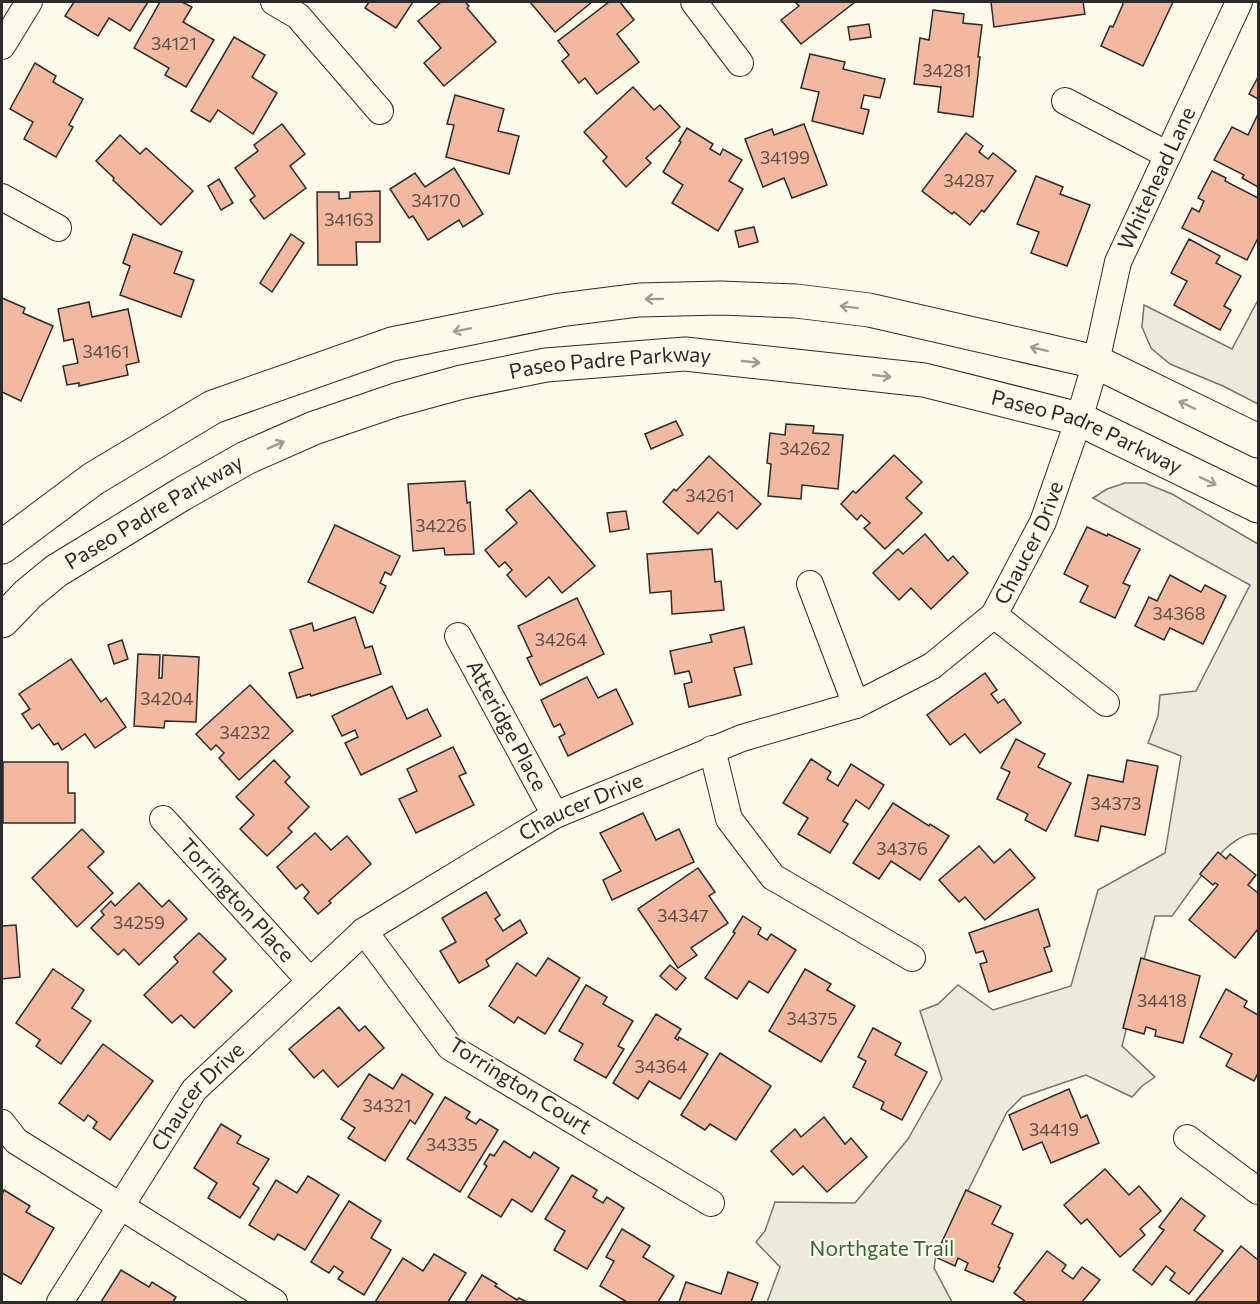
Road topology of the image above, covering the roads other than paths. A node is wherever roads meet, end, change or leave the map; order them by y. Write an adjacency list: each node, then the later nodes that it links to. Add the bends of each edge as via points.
1 (29, 2): 5 (street)
2 (274, 2): 8 (street, via 298,16)
3 (694, 2): 6 (street)
4 (1239, 2): 9 (street, Whitehead Lane)
5 (2, 46)
6 (740, 63)
7 (1065, 101): 9 (street)
8 (380, 111)
9 (1168, 155): 12 (street, Whitehead Lane, via 1118,262)
10 (2, 197): 11 (street)
11 (58, 228)
12 (1096, 362): 13 (street, Chaucer Drive); 14 (main road, one-way to 12); 16 (main road, one-way to 16, via 869,310 796,301 639,300 560,310 392,344 213,407 93,479)
13 (1079, 419): 15 (main road, Paseo Padre Parkway, one-way to 15); 18 (street, Chaucer Drive, via 1043,522); 19 (main road, Paseo Padre Parkway, one-way to 13, via 56,571 246,458 314,428 396,400 546,365 685,354 924,380)
14 (1258, 441)
15 (1258, 506)
16 (2, 547)
17 (810, 584): 22 (street)
18 (994, 615): 21 (street); 22 (street, Chaucer Drive, via 932,666)
19 (2, 621)
20 (458, 636): 24 (street, Atteridge Place)
21 (1106, 703)
22 (855, 705): 23 (street, Chaucer Drive)
23 (712, 749): 24 (street, Chaucer Drive); 27 (street, via 729,819 773,877)
24 (555, 815): 26 (street, Chaucer Drive)
25 (163, 819): 28 (street, Torrington Place)
26 (364, 931): 28 (street, Chaucer Drive); 32 (street, Torrington Court, via 450,1047)
27 (912, 958)
28 (310, 981): 33 (street, Chaucer Drive, via 194,1090)
29 (2, 1123): 33 (street, via 16,1141)
30 (1187, 1137): 31 (street)
31 (1258, 1191)
32 (711, 1203)
33 (122, 1206): 34 (street, Chaucer Drive); 35 (street)
34 (60, 1302)
35 (274, 1302)

